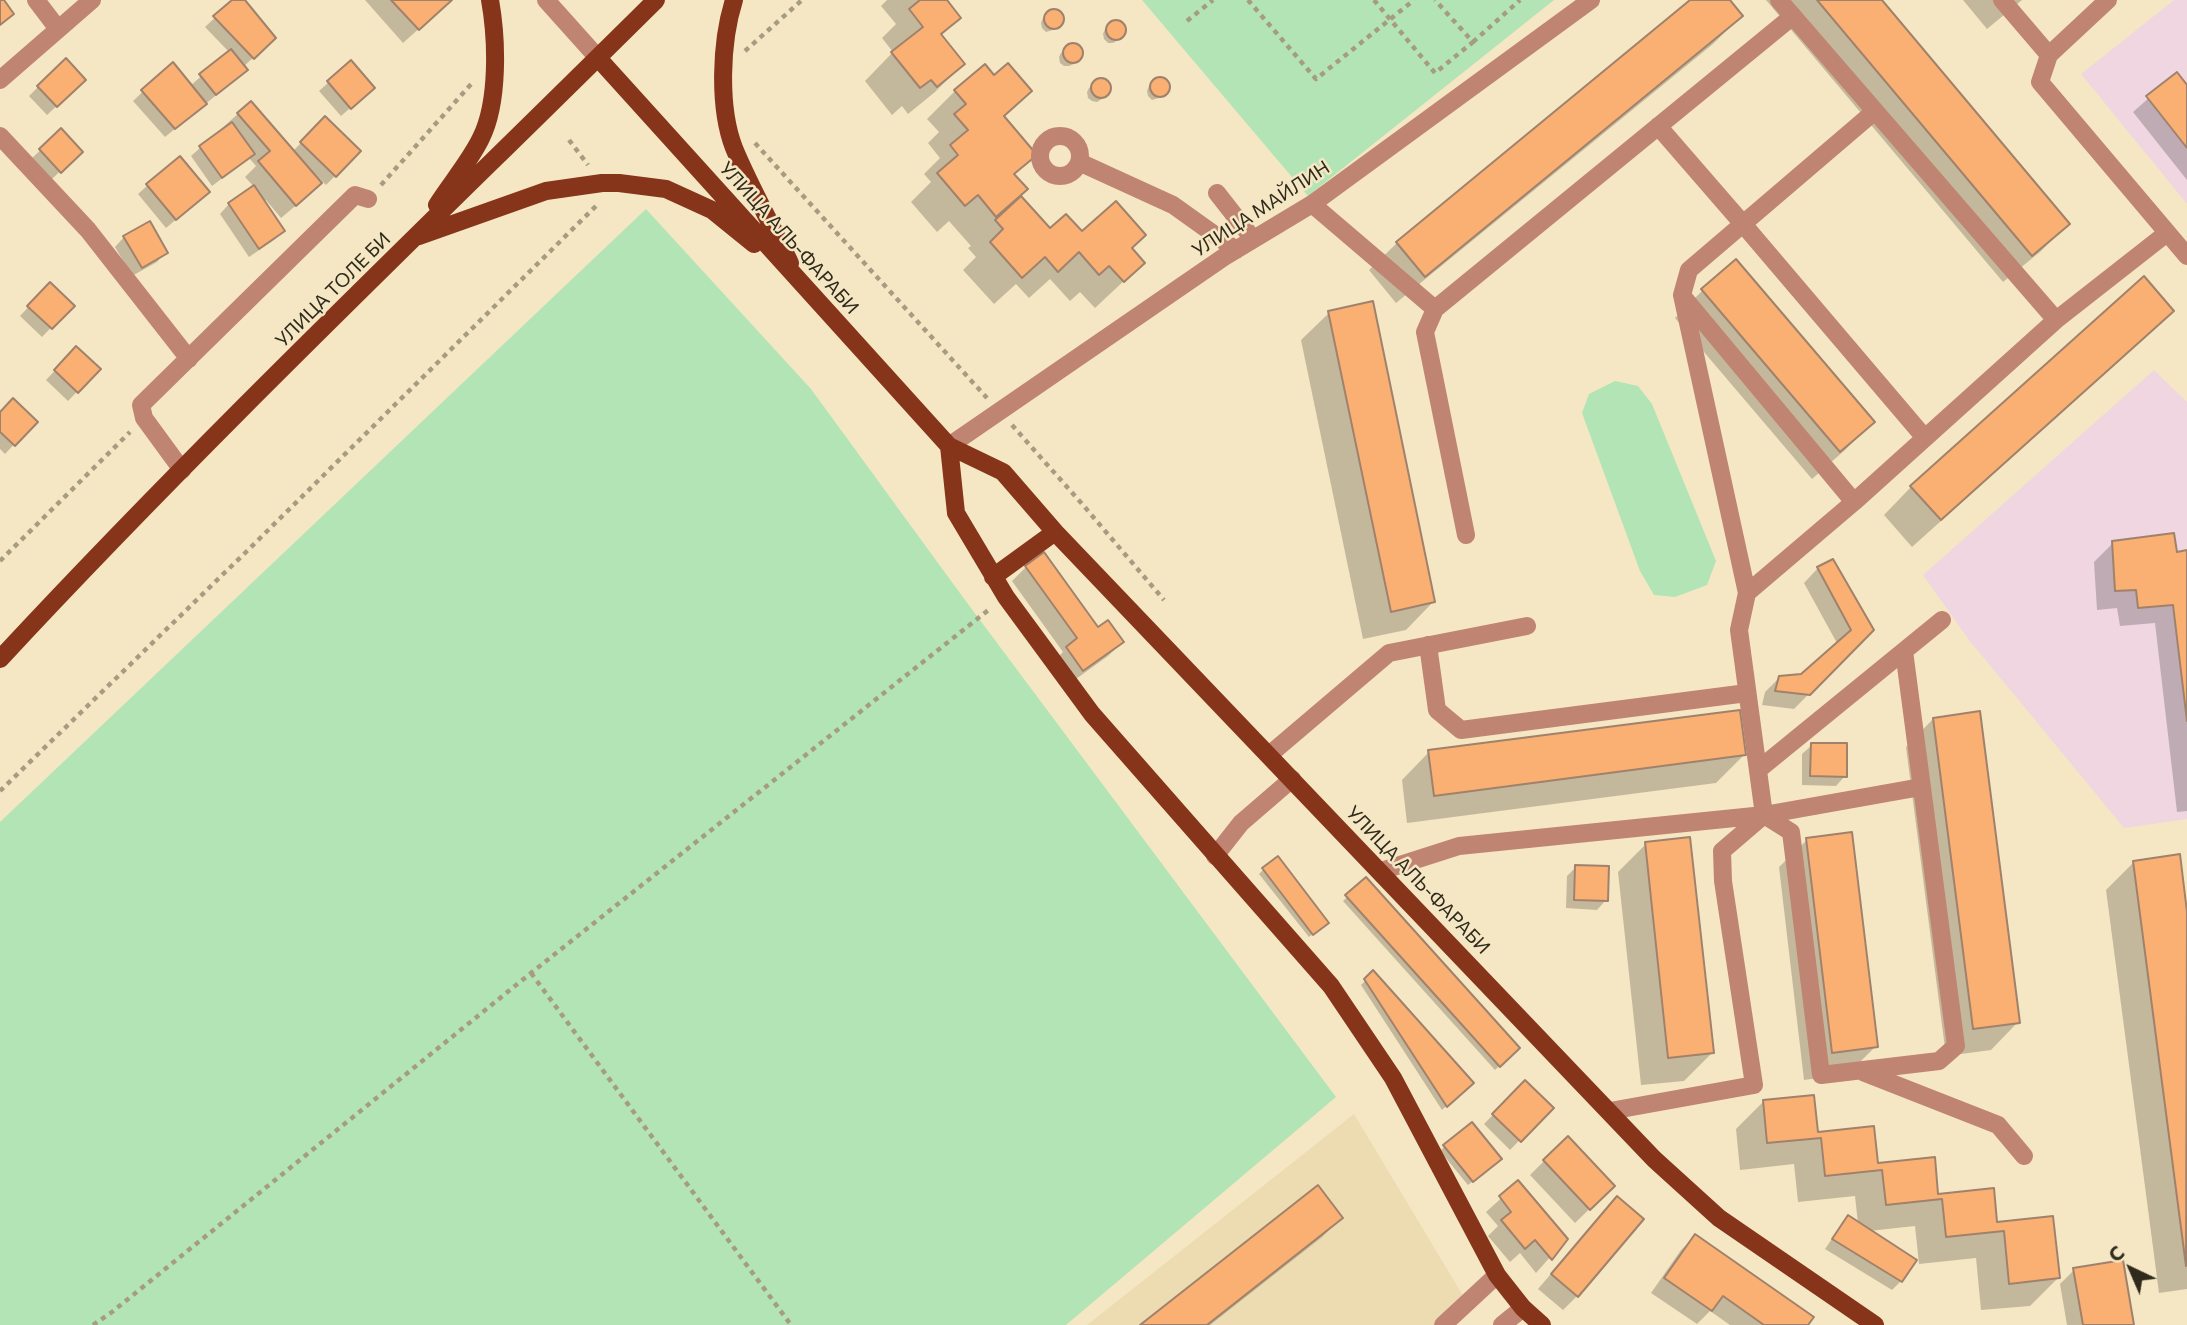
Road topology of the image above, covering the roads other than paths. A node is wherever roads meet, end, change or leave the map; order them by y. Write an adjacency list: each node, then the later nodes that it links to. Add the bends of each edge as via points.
1 (36, 0): 12 (street)
2 (92, 0): 12 (street)
3 (490, 0): 25 (main road, via 496,58 489,114 481,137)
4 (546, 0): 14 (street)
5 (656, 0): 14 (main road, УЛИЦА ТОЛЕ БИ)
6 (734, 0): 29 (main road, via 722,71 733,146)
7 (1591, 0): 22 (street, УЛИЦА МАЙЛИН)
8 (1779, 0): 11 (street)
9 (2002, 0): 13 (street)
10 (2108, 0): 13 (street)
11 (1793, 16): 16 (street); 17 (street)
12 (58, 29): 15 (street)
13 (2049, 55): 24 (street, via 2040,82)
14 (598, 58): 25 (main road, УЛИЦА ТОЛЕ БИ); 29 (main road, УЛИЦА АЛЬ-ФАРАБИ)
15 (0, 80)
16 (1875, 111): 23 (street); 32 (street)
17 (1658, 127): 23 (street); 31 (street)
18 (0, 136): 33 (street, via 88,230)
19 (1079, 162): 27 (street, via 1172,205)
20 (1217, 192): 26 (street)
21 (368, 199): 33 (street, via 355,195)
22 (1312, 204): 26 (street, УЛИЦА МАЙЛИН); 31 (street)
23 (1743, 223): 30 (street, via 1689,270); 34 (street)
24 (2167, 233): 28 (street); 32 (street)
25 (415, 237): 29 (main road, via 546,191 619,183 666,189 712,210); 36 (main road, УЛИЦА ТОЛЕ БИ)
26 (1253, 239): 27 (street, УЛИЦА МАЙЛИН)
27 (1236, 250): 35 (street, УЛИЦА МАЙЛИН)
28 (2187, 256)
29 (799, 282): 35 (main road, УЛИЦА АЛЬ-ФАРАБИ)
30 (1682, 295): 37 (street); 41 (street)
31 (1436, 309): 39 (street, via 1424,332)
32 (2056, 320): 34 (street)
33 (190, 359): 36 (street, via 141,405 144,418)
34 (1924, 438): 37 (street)
35 (950, 446): 38 (main road, УЛИЦА АЛЬ-ФАРАБИ, via 1003,472); 40 (main road, via 956,513)
36 (182, 470): 42 (main road, УЛИЦА ТОЛЕ БИ)
37 (1854, 502): 41 (street)
38 (1055, 532): 40 (main road); 51 (main road, УЛИЦА АЛЬ-ФАРАБИ)
39 (1466, 535)
40 (993, 577): 56 (main road, via 1092,714)
41 (1747, 593): 50 (street, via 1739,630)
42 (43, 613): 46 (main road); 48 (main road, УЛИЦА ТОЛЕ БИ); 49 (main road, УЛИЦА ТОЛЕ БИ)
43 (1942, 620): 47 (street)
44 (1527, 625): 45 (street)
45 (1428, 645): 50 (street, via 1437,710 1461,730); 51 (street, via 1389,653)
46 (0, 651)
47 (1904, 651): 52 (street); 54 (street)
48 (0, 659)
49 (0, 669)
50 (1747, 692): 52 (street)
51 (1269, 755): 53 (main road, УЛИЦА АЛЬ-ФАРАБИ)
52 (1758, 771): 55 (street)
53 (1293, 779): 56 (street, via 1241,823); 57 (main road, УЛИЦА АЛЬ-ФАРАБИ)
54 (1922, 787): 55 (street); 58 (street, via 1955,1046 1940,1062)
55 (1764, 815): 57 (street, via 1459,846); 58 (street, via 1791,832 1821,1074); 59 (street, via 1722,851 1754,1085)
56 (1215, 856): 61 (main road, via 1331,986 1393,1078)
57 (1381, 871): 59 (main road, УЛИЦА АЛЬ-ФАРАБИ)
58 (1859, 1070): 60 (street, via 1998,1125)
59 (1610, 1111): 66 (main road, УЛИЦА АЛЬ-ФАРАБИ, via 1719,1218)
60 (2024, 1156)
61 (1497, 1275): 62 (main road); 63 (street)
62 (1523, 1308): 64 (street); 65 (main road)
63 (1443, 1325)
64 (1502, 1325)
65 (1542, 1325)
66 (1875, 1325)

